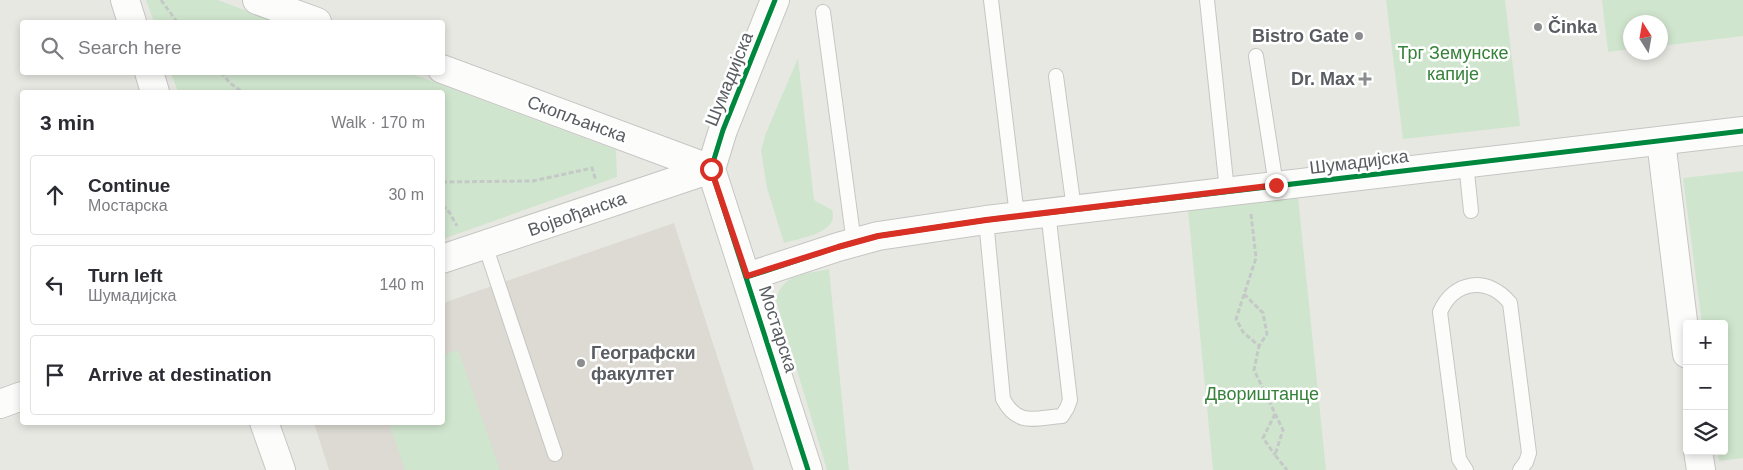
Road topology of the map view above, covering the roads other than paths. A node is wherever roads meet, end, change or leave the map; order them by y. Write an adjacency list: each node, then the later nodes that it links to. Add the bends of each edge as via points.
1 (125, 0): 7 (street)
2 (257, 0): 8 (street)
3 (775, 0): 17 (street, Шумадијска, via 723,130)
4 (991, 0): 22 (lane)
5 (1207, 0): 19 (lane)
6 (823, 12): 24 (lane)
7 (131, 20)
8 (312, 20)
9 (1256, 56): 18 (lane)
10 (445, 70): 17 (street, Скопљанска)
11 (150, 75): 13 (street)
12 (1056, 76): 20 (lane)
13 (154, 90)
14 (1743, 131): 15 (street, Шумадијска)
15 (1661, 140): 16 (street, Шумадијска); 28 (street)
16 (1466, 163): 18 (street, Шумадијска); 21 (lane)
17 (711, 169): 25 (street, Војвођанска); 27 (street, Мостарска)
18 (1276, 185): 19 (street, Шумадијска)
19 (1237, 190): 20 (street, Шумадијска)
20 (1061, 211): 22 (street, Шумадијска); 23 (lane, via 1070,400 1062,416 1020,418 1009,411 1003,399)
21 (1471, 211)
22 (1017, 216): 23 (street, Шумадијска)
23 (986, 220): 24 (street, Шумадијска, via 878,236)
24 (854, 243): 27 (street, Шумадијска)
25 (485, 245): 26 (street, Војвођанска); 32 (lane)
26 (445, 258)
27 (747, 276): 35 (street, Мостарска)
28 (1683, 321)
29 (20, 397): 30 (street)
30 (0, 404)
31 (265, 425): 34 (street)
32 (556, 454)
33 (1699, 455): 38 (street)
34 (281, 470)
35 (808, 470)
36 (1466, 470): 37 (lane, via 1459,459 1440,312 1455,291 1478,280 1510,303 1529,453)
37 (1520, 470)
38 (1701, 470)

